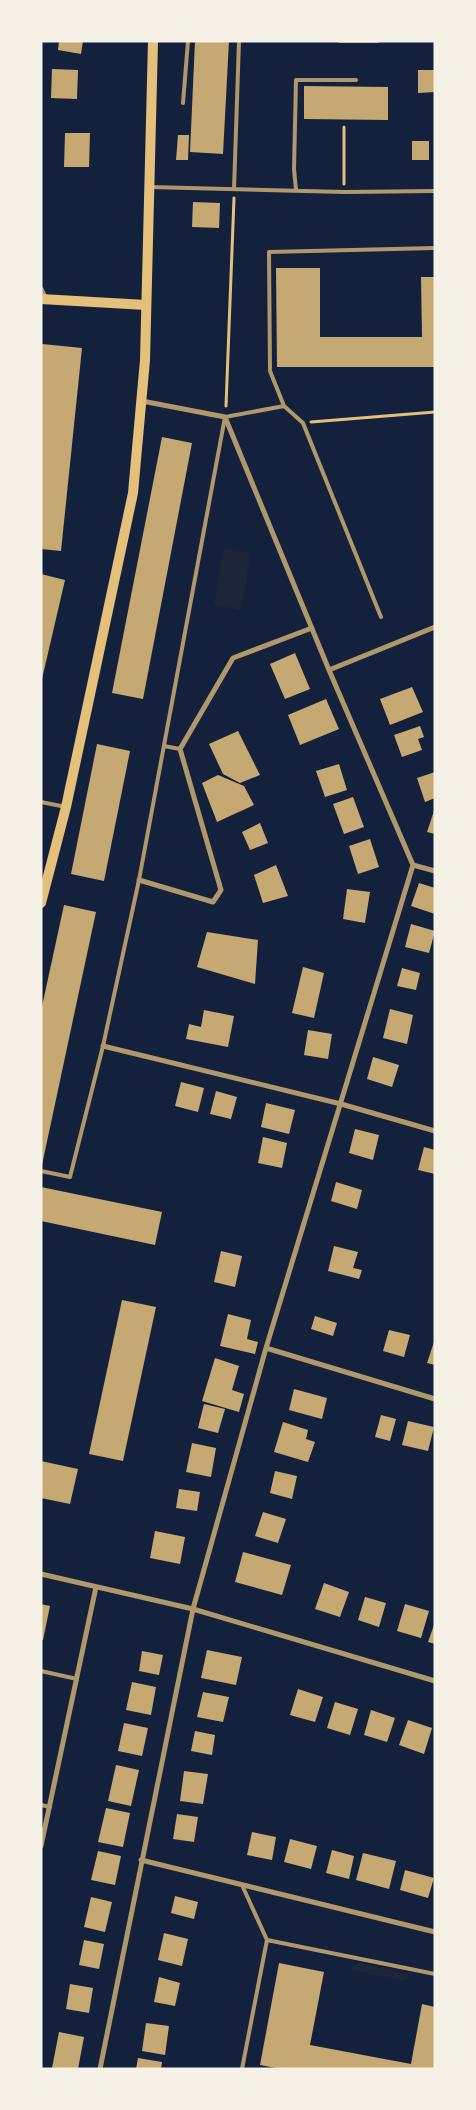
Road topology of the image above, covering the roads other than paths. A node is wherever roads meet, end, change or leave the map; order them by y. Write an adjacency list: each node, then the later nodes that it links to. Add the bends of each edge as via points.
1 (153, 41): 8 (main road)
2 (188, 41): 7 (lane)
3 (239, 41): 9 (lane)
4 (340, 41): 5 (lane)
5 (378, 41)
6 (356, 80): 10 (lane, via 296,80)
7 (183, 103)
8 (150, 187): 9 (lane); 15 (main road)
9 (234, 190): 10 (lane)
10 (296, 190): 11 (lane)
11 (435, 191)
12 (435, 248): 17 (lane, via 269,252 270,371)
13 (41, 289): 14 (street)
14 (44, 300): 15 (main road)
15 (146, 304): 16 (main road)
16 (142, 402): 18 (street); 26 (main road, via 133,493)
17 (284, 406): 18 (lane); 19 (lane, via 303,423)
18 (225, 417): 20 (street); 23 (lane)
19 (381, 617)
20 (312, 628): 22 (street); 24 (street, via 233,658)
21 (435, 628): 22 (street)
22 (329, 670): 27 (street)
23 (164, 746): 24 (lane); 29 (lane)
24 (180, 749): 29 (street, via 221,890 213,902)
25 (41, 802): 26 (lane)
26 (66, 807): 30 (main road)
27 (413, 865): 28 (street); 32 (street)
28 (435, 871)
29 (139, 880): 31 (lane)
30 (41, 903)
31 (104, 1046): 32 (street); 34 (lane, via 70,1177)
32 (341, 1104): 33 (street); 35 (street)
33 (435, 1131)
34 (41, 1171)
35 (266, 1348): 36 (street); 39 (street)
36 (435, 1399)
37 (41, 1574): 38 (street)
38 (96, 1586): 39 (street); 41 (street)
39 (193, 1609): 42 (street); 46 (street)
40 (41, 1670): 41 (lane)
41 (77, 1679): 44 (street)
42 (435, 1681)
43 (41, 1805): 44 (lane)
44 (50, 1807): 45 (street)
45 (41, 1846)
46 (141, 1860): 47 (street); 51 (street)
47 (242, 1885): 48 (street); 49 (lane)
48 (435, 1932)
49 (267, 1940): 50 (lane); 52 (lane)
50 (435, 1974)
51 (100, 2069)
52 (242, 2069)

